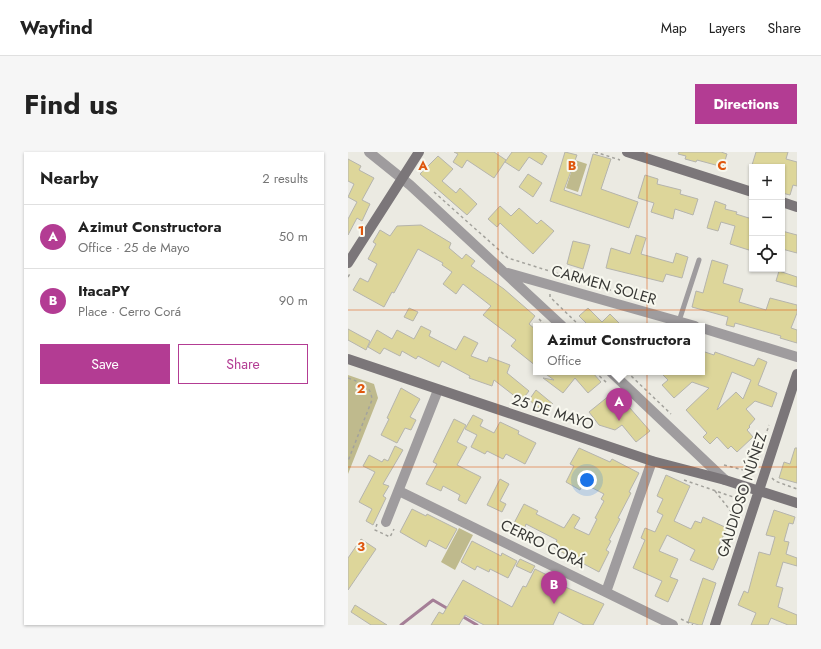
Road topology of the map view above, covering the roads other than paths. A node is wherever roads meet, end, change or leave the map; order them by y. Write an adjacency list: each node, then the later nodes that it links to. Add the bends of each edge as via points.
1 (369, 152): 4 (street)
2 (420, 152): 4 (street)
3 (627, 152): 5 (street)
4 (403, 179): 9 (street); 10 (street)
5 (749, 191)
6 (785, 203): 7 (street)
7 (797, 207)
8 (699, 260): 11 (lane)
9 (348, 263)
10 (505, 272): 11 (street, CARMEN SOLER); 12 (street)
11 (679, 321): 13 (street, CARMEN SOLER)
12 (559, 323)
13 (685, 323)
14 (705, 329): 15 (street)
15 (797, 357)
16 (348, 360): 19 (street, 25 DE MAYO)
17 (797, 374): 23 (street, GAUDIOSO NÚÑEZ)
18 (614, 375): 21 (street)
19 (438, 390): 20 (street, 25 DE MAYO); 22 (street)
20 (652, 461): 21 (street, 25 DE MAYO); 26 (street)
21 (725, 480): 23 (street, 25 DE MAYO)
22 (399, 491): 25 (street); 26 (street, CERRO CORÁ)
23 (760, 491): 24 (street, 25 DE MAYO); 28 (street, GAUDIOSO NÚÑEZ)
24 (797, 503)
25 (386, 522)
26 (606, 592): 27 (street, CERRO CORÁ)
27 (673, 625)
28 (715, 625)

